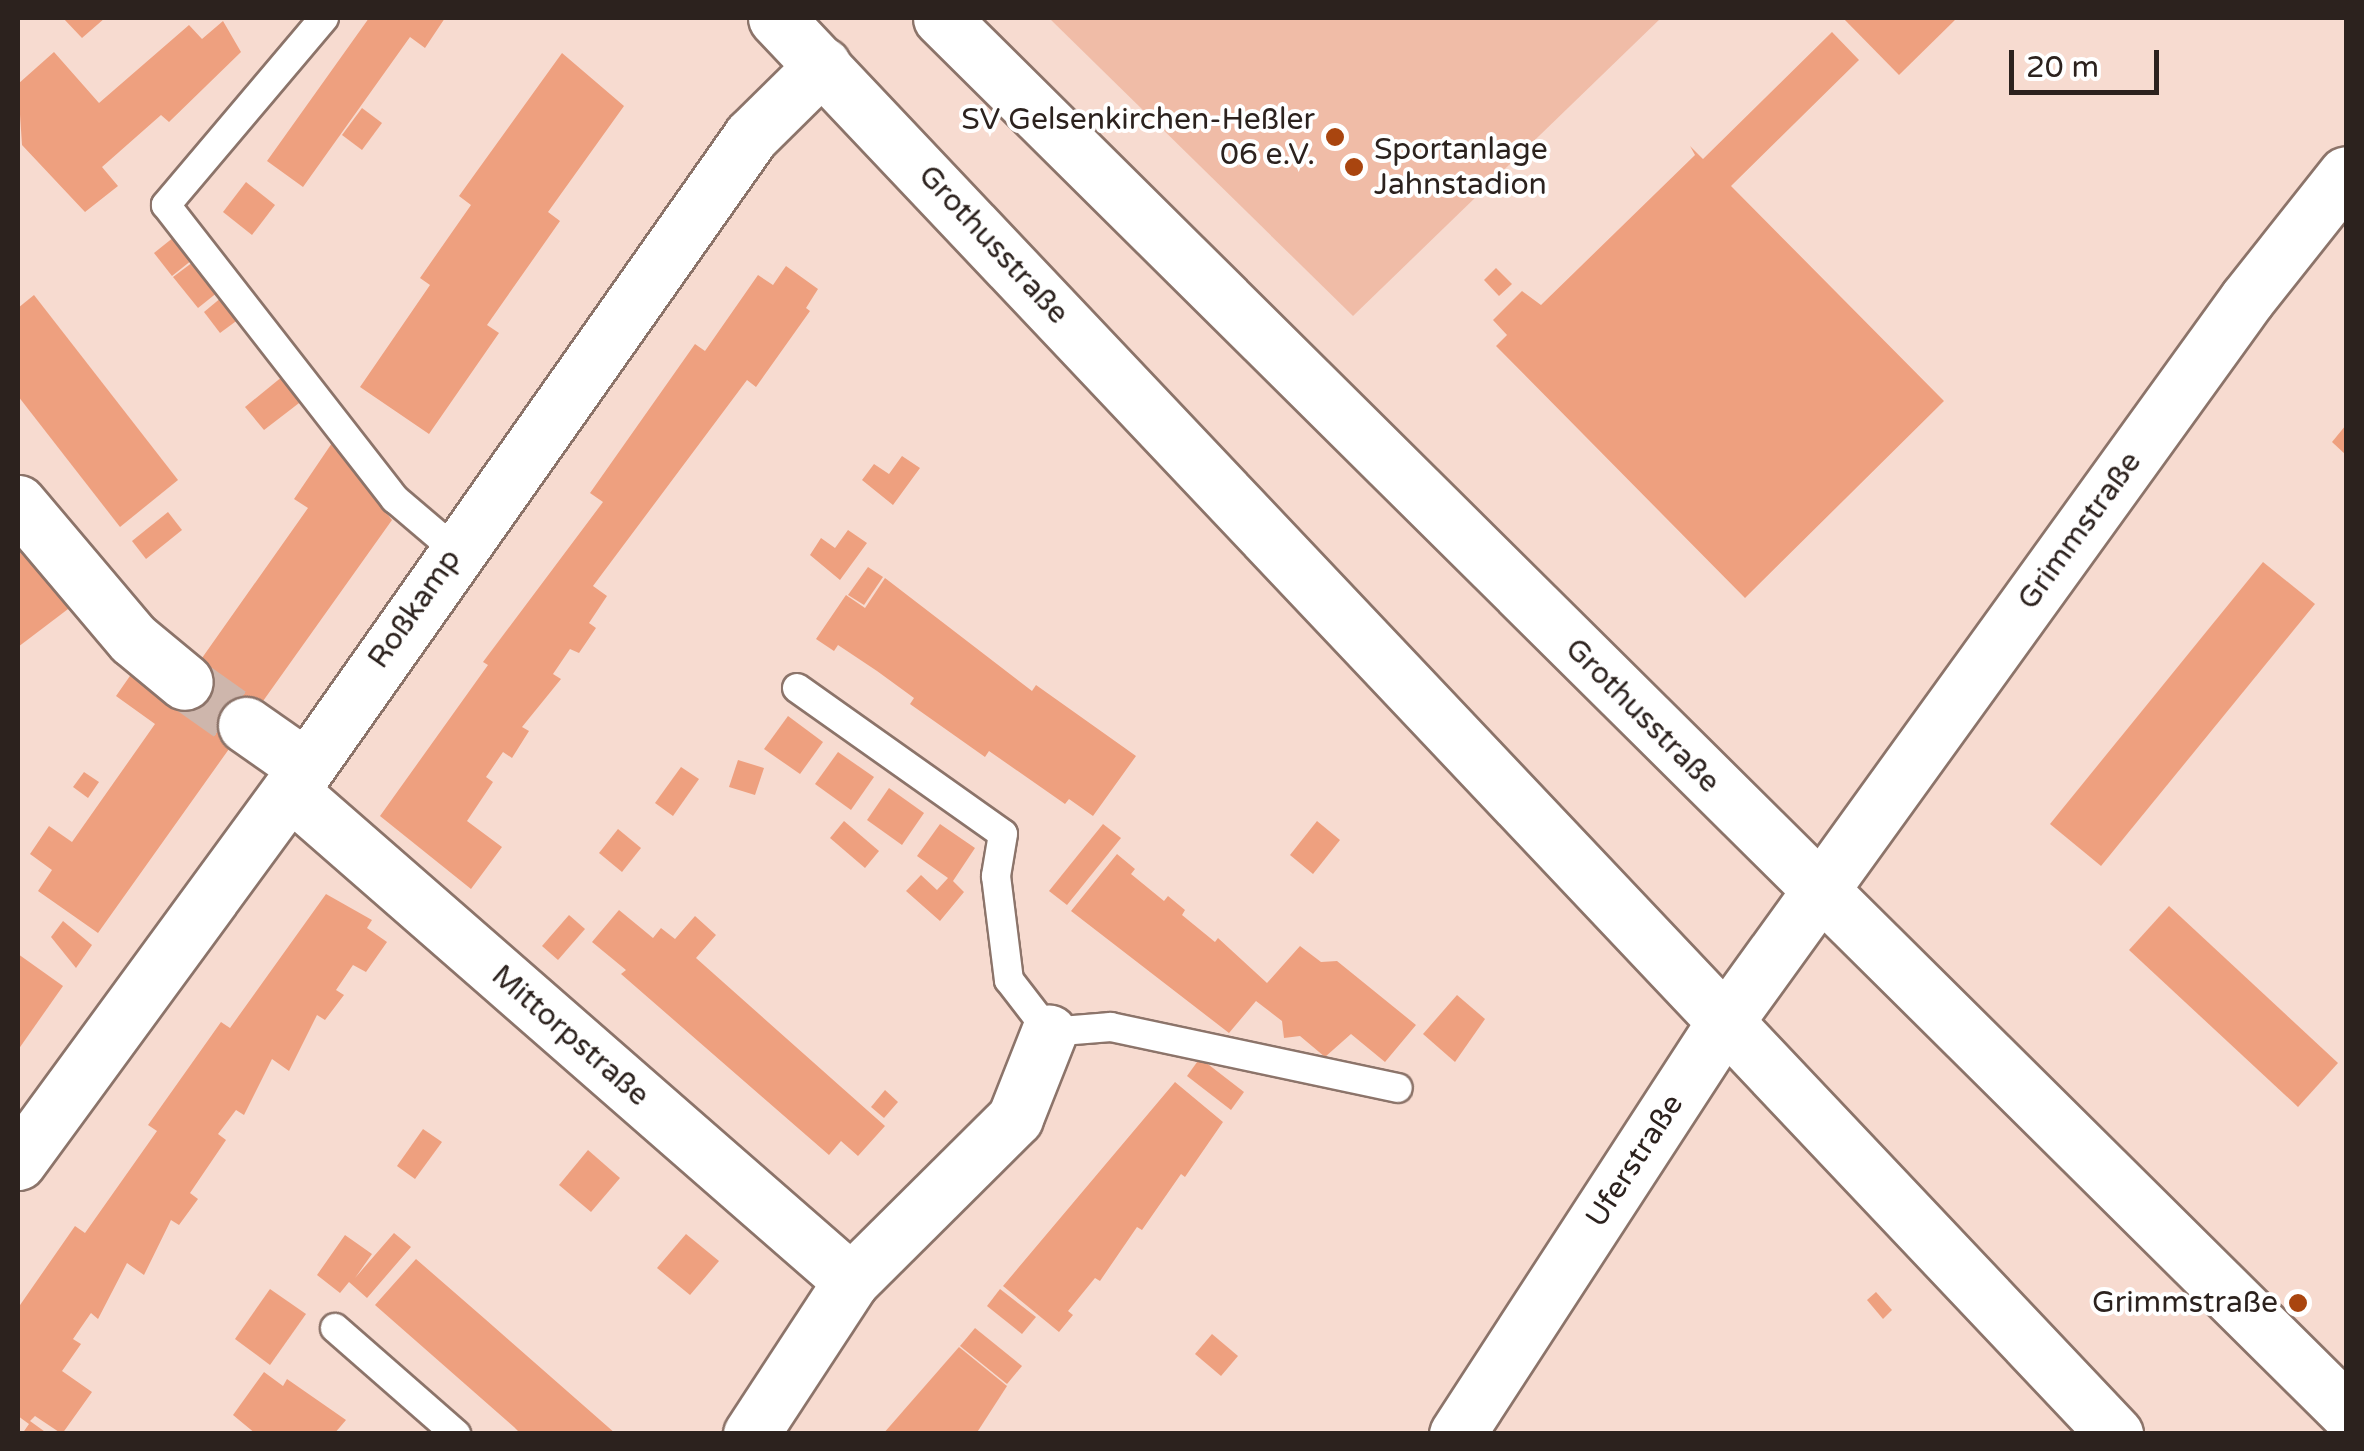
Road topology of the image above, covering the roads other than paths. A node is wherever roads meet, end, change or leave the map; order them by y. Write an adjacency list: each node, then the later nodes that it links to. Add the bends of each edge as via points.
1 (324, 18): 7 (lane, via 166,206 396,499)
2 (776, 18): 4 (main road, Grothusstraße)
3 (941, 18): 12 (main road, Grothusstraße)
4 (824, 65): 7 (main road, Roßkamp, via 752,136); 13 (main road, Grothusstraße)
5 (2346, 174): 12 (main road, Grimmstraße, via 2247,299)
6 (18, 503): 8 (main road, via 132,639)
7 (456, 551): 11 (main road, Roßkamp)
8 (185, 682)
9 (796, 688): 14 (lane, via 1003,834 996,876 1010,980)
10 (246, 725): 11 (main road, Mittorpstraße)
11 (298, 779): 16 (main road, Roßkamp); 17 (main road, Mittorpstraße)
12 (1819, 892): 13 (main road, Uferstraße); 19 (main road, Grothusstraße)
13 (1723, 1024): 22 (main road, Uferstraße); 23 (main road, Grothusstraße)
14 (1049, 1032): 15 (lane, via 1112,1027); 17 (main road, via 1015,1118)
15 (1398, 1088)
16 (18, 1162)
17 (851, 1281): 21 (main road)
18 (335, 1328): 20 (lane)
19 (2346, 1410)
20 (456, 1434)
21 (751, 1434)
22 (1457, 1434)
23 (2115, 1434)

